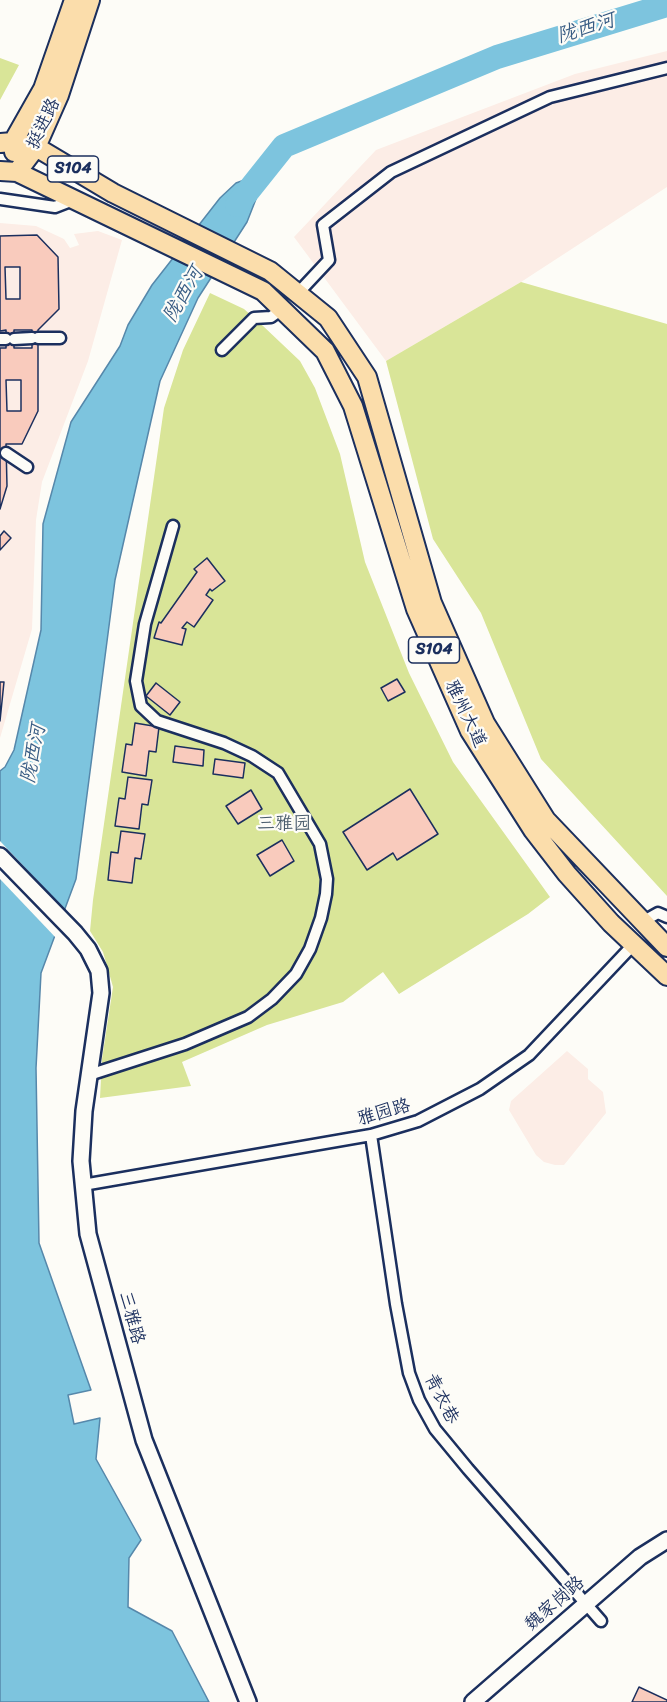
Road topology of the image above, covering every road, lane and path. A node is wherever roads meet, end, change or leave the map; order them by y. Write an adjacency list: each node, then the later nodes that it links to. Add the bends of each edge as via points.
1 (74, 0): 4 (main road, 挺进路, via 43,88)
2 (90, 0): 5 (main road, 挺进路)
3 (667, 68): 9 (street, via 550,97 391,172 323,225 329,260)
4 (6, 143): 5 (main road, S104); 6 (main road, 挺进路)
5 (36, 147): 6 (main road, 挺进路); 9 (main road, 雅州大道 / S104, via 113,193 270,271)
6 (9, 171): 8 (main road, S104)
7 (0, 199): 8 (street, via 55,207)
8 (73, 200): 10 (main road, 雅州大道 / S104, via 263,291)
9 (299, 292): 19 (main road, 雅州大道 / S104, via 328,318 367,377 432,603 485,723 546,820)
10 (282, 309): 13 (street, via 271,317 254,318); 20 (main road, 雅州大道 / S104, via 325,351 353,406 416,609 470,732 533,830 567,874)
11 (60, 338): 12 (street)
12 (7, 339)
13 (222, 350)
14 (6, 453): 15 (street)
15 (27, 467)
16 (173, 525): 23 (street, via 145,624 136,681 141,706 157,721 224,743 278,773 320,844 327,879 321,918 310,949 296,974 272,999 248,1017 185,1044)
17 (0, 856): 23 (street, 三雅路, via 75,933 99,971 101,993)
18 (667, 917): 19 (street, via 658,913)
19 (642, 922): 21 (main road, 雅州大道 / S104)
20 (633, 945): 22 (main road, 雅州大道 / S104); 24 (street, 雅园路, via 529,1055 480,1089 418,1121)
21 (667, 947)
22 (667, 976)
23 (89, 1075): 25 (street, 三雅路, via 84,1111)
24 (371, 1136): 25 (street, 雅园路); 27 (street, 青衣巷, via 396,1304 409,1373 419,1401 461,1461)
25 (83, 1185): 29 (street, 三雅路, via 88,1234 144,1440)
26 (667, 1540): 27 (street, 魏家岗路)
27 (586, 1602): 28 (street, 青衣巷); 30 (street, 魏家岗路)
28 (602, 1622)
29 (248, 1702)
30 (473, 1702)

